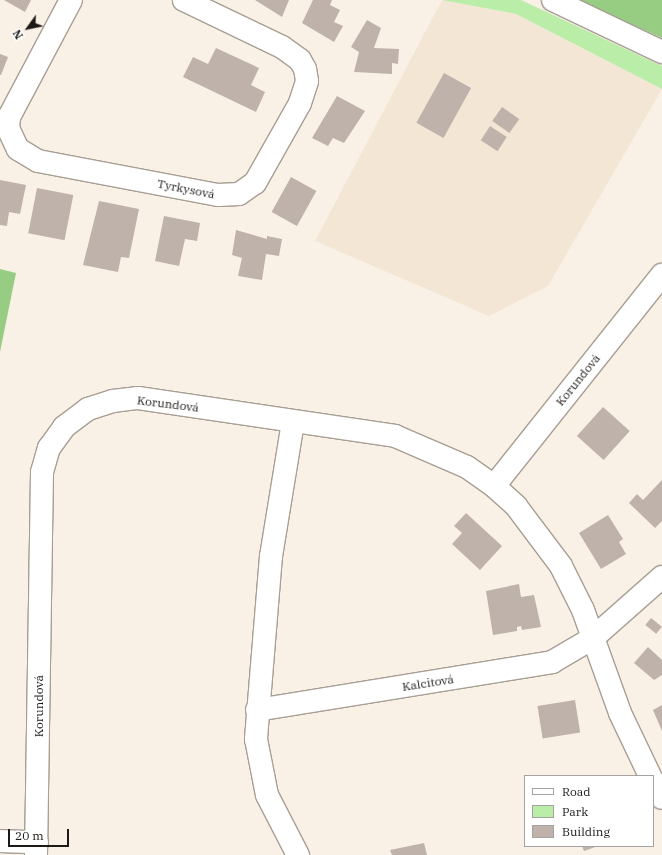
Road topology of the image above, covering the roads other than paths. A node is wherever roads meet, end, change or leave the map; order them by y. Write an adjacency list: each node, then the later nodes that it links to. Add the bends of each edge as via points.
1 (71, 0): 2 (street, Tyrkysová, via 8,117 8,128 18,149 38,160 218,195 239,194 255,184 300,103 307,81 305,69 300,60 282,47)
2 (184, 0)
3 (553, 0): 4 (street)
4 (662, 52)
5 (662, 275): 7 (street, Korundová)
6 (293, 422): 7 (street, Korundová, via 395,436 466,467); 10 (street, via 271,556); 15 (street, Korundová, via 138,398 113,401 88,409 70,422 50,448 40,501)
7 (494, 486): 9 (street, Korundová, via 516,506 561,566)
8 (662, 577): 9 (street, Kalcitová)
9 (593, 638): 10 (street, Kalcitová, via 573,653 531,668); 11 (street, via 620,713)
10 (257, 710): 16 (street, via 258,765 278,822)
11 (650, 775)
12 (654, 783): 13 (street)
13 (662, 798)
14 (0, 840): 15 (street)
15 (36, 848)
16 (298, 855)

